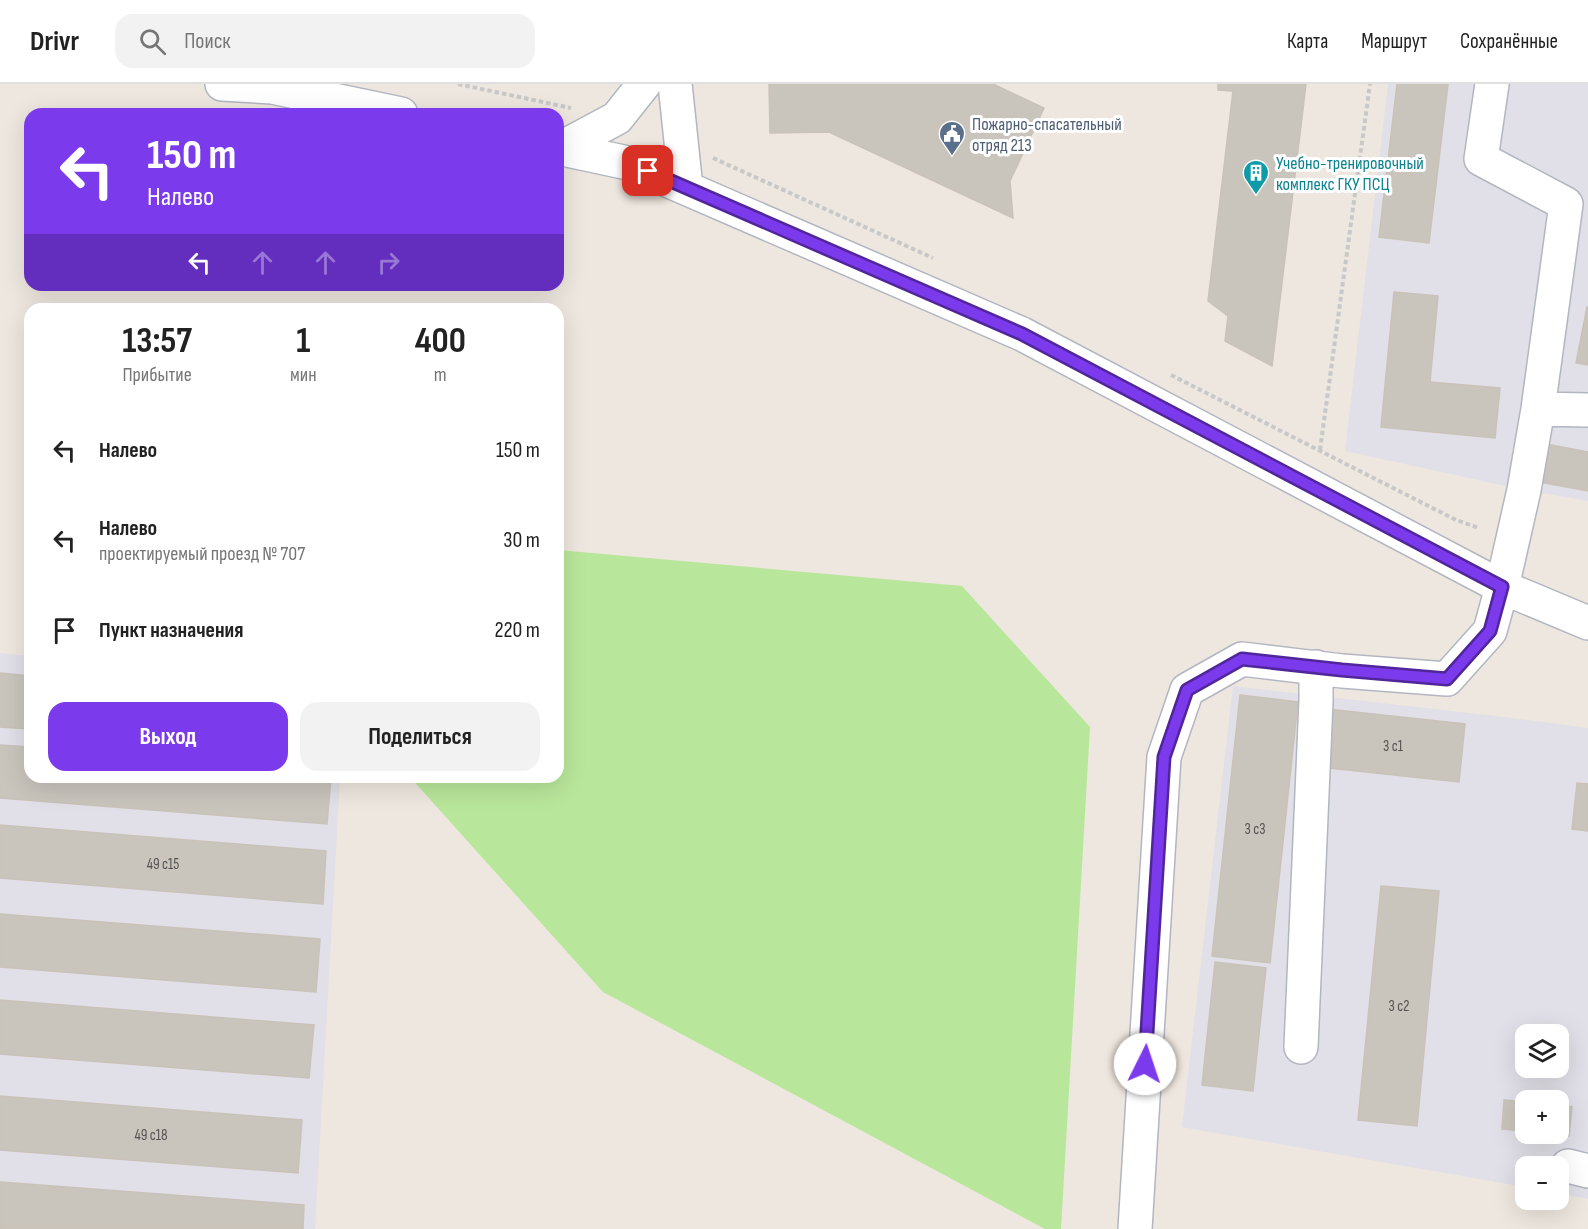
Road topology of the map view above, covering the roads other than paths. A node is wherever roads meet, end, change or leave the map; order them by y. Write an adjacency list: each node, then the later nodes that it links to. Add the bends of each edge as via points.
1 (222, 84): 5 (street, via 272,87)
2 (644, 84): 6 (street, via 617,118)
3 (675, 84): 8 (street)
4 (1492, 84): 9 (street, via 1481,159 1566,204)
5 (372, 108)
6 (564, 146)
7 (564, 149): 8 (street, via 628,163)
8 (686, 188): 11 (street, via 1022,334)
9 (1538, 409): 10 (street); 11 (street)
10 (1588, 410)
11 (1502, 587): 12 (street); 13 (street, via 1490,631 1447,679)
12 (1588, 622)
13 (1316, 667): 14 (street); 15 (street, via 1242,659 1187,690 1164,757)
14 (1301, 1047)
15 (1135, 1229)

